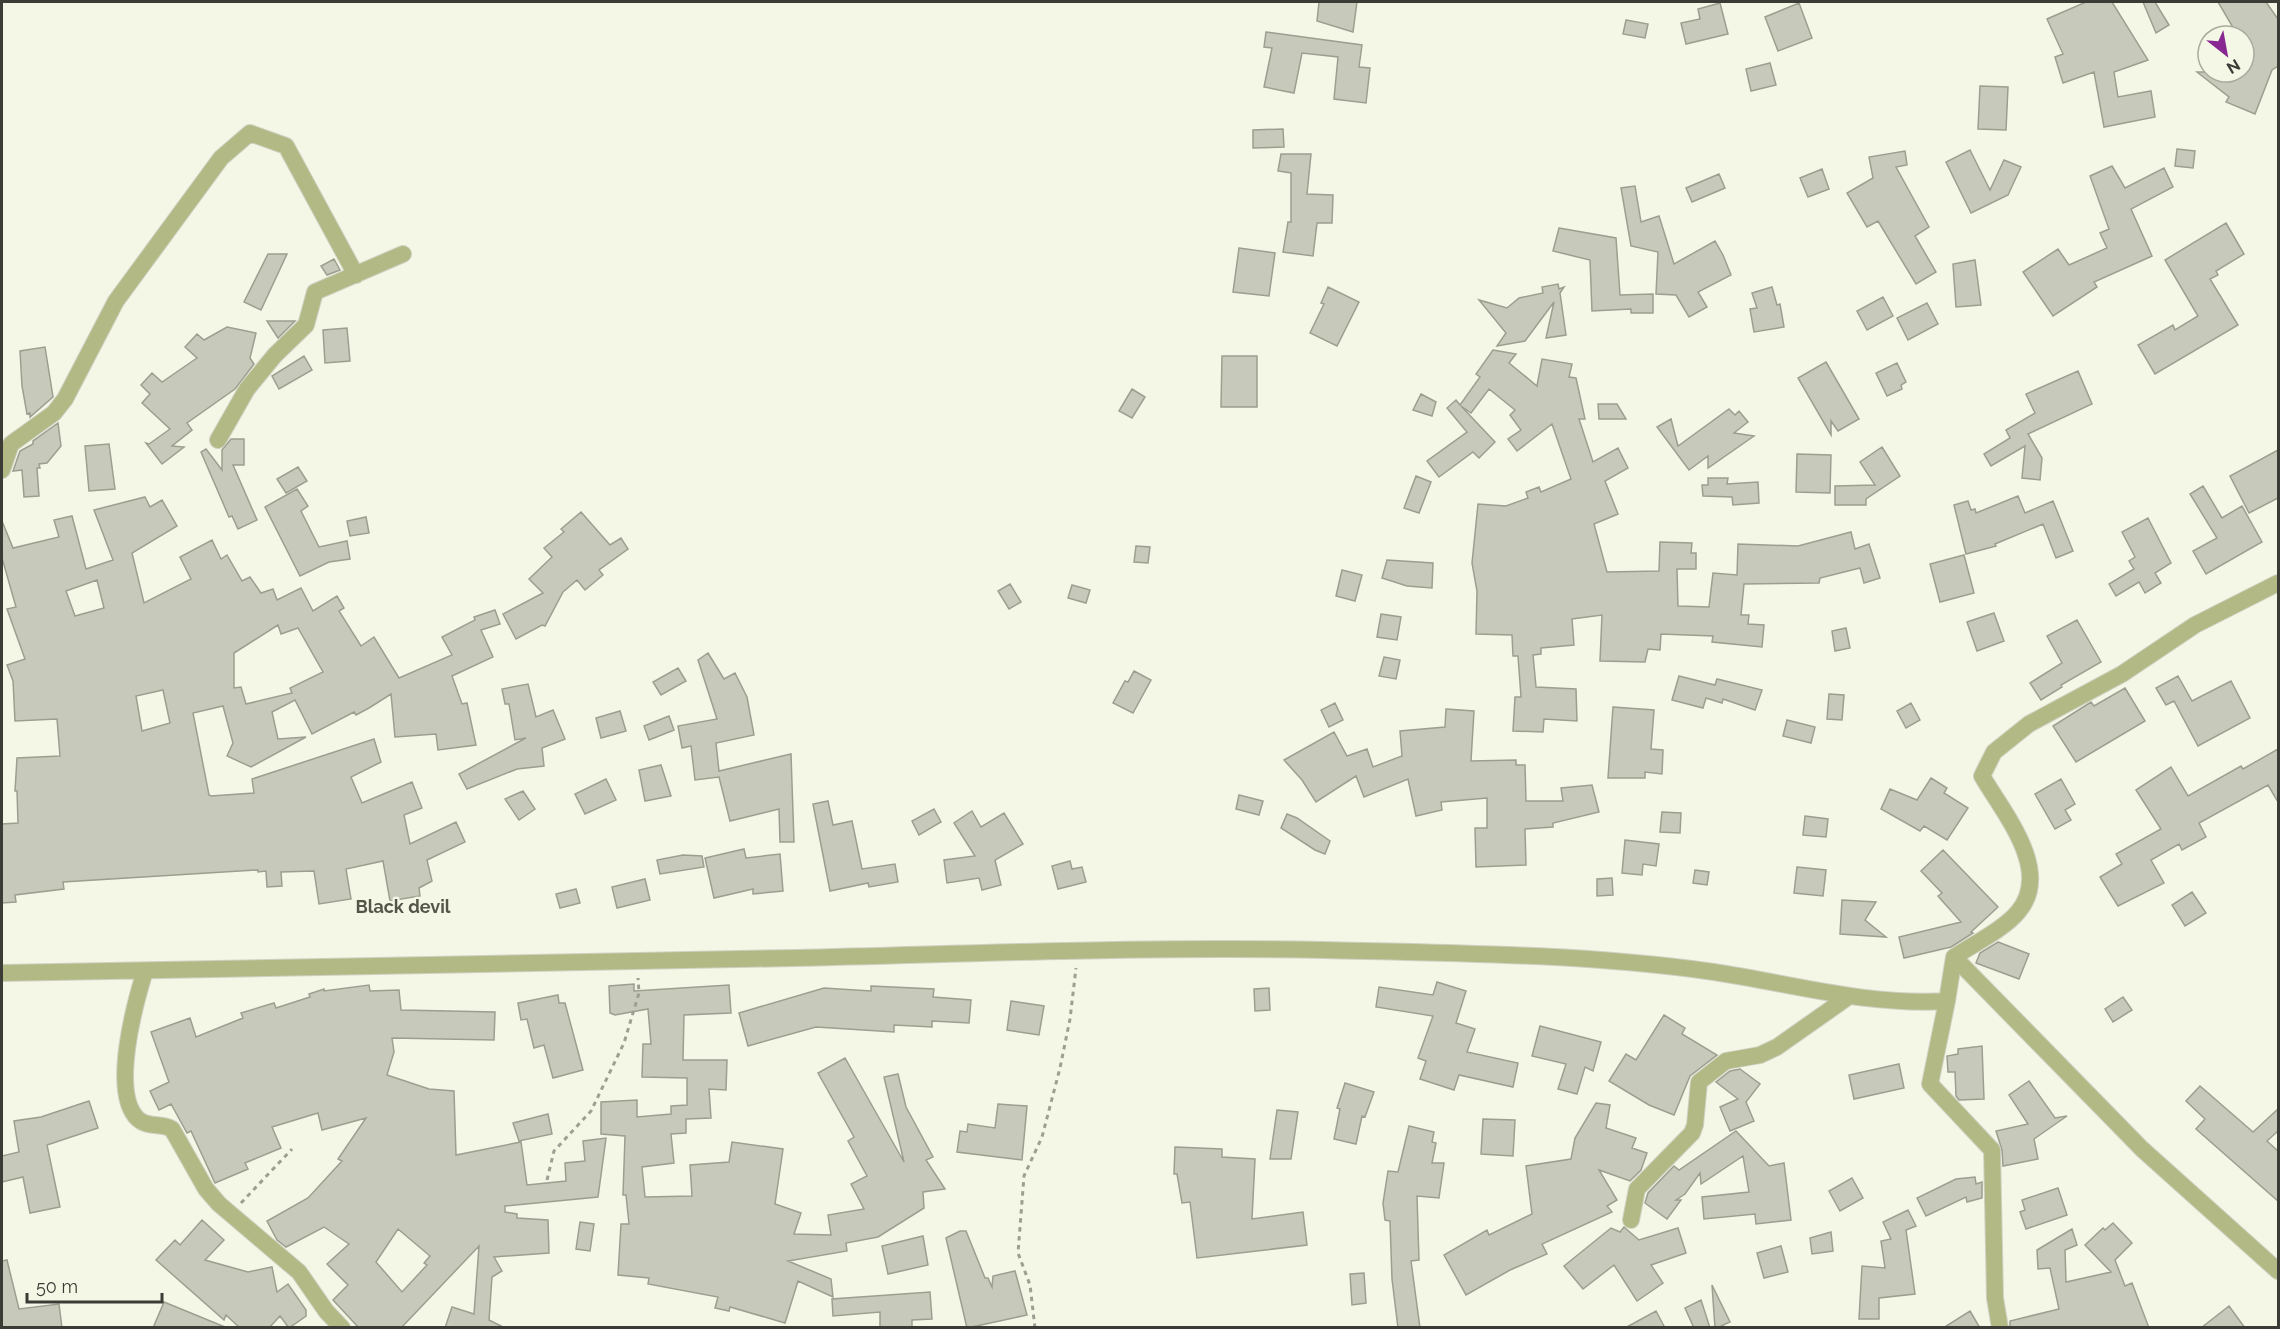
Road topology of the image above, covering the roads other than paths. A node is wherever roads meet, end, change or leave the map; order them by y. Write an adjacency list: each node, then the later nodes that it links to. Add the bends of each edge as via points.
1 (403, 254): 2 (street)
2 (356, 275): 3 (street, via 315,292 306,326 247,389); 4 (street, via 286,146 250,133 221,158 117,301 65,399 54,413 11,444)
3 (218, 440)
4 (2, 470)
5 (2278, 583): 6 (street, via 2195,625 2122,674 2029,724 1994,752 1982,776 2029,863 2029,897 2016,914)
6 (1954, 957): 10 (street); 12 (street, via 2142,1149)
7 (145, 971): 8 (street); 9 (street, via 1270,948 1565,959 1717,973); 13 (street, via 126,1043 130,1105 139,1120 172,1129 206,1189 299,1272)
8 (2, 973)
9 (1848, 997): 10 (street, via 1922,1003); 11 (street, via 1777,1047 1761,1055 1726,1061 1699,1082 1692,1133 1637,1189)
10 (1947, 1001): 14 (street, via 1930,1084 1992,1150 1995,1298)
11 (1631, 1220)
12 (2278, 1271)
13 (342, 1328)
14 (2000, 1328)

